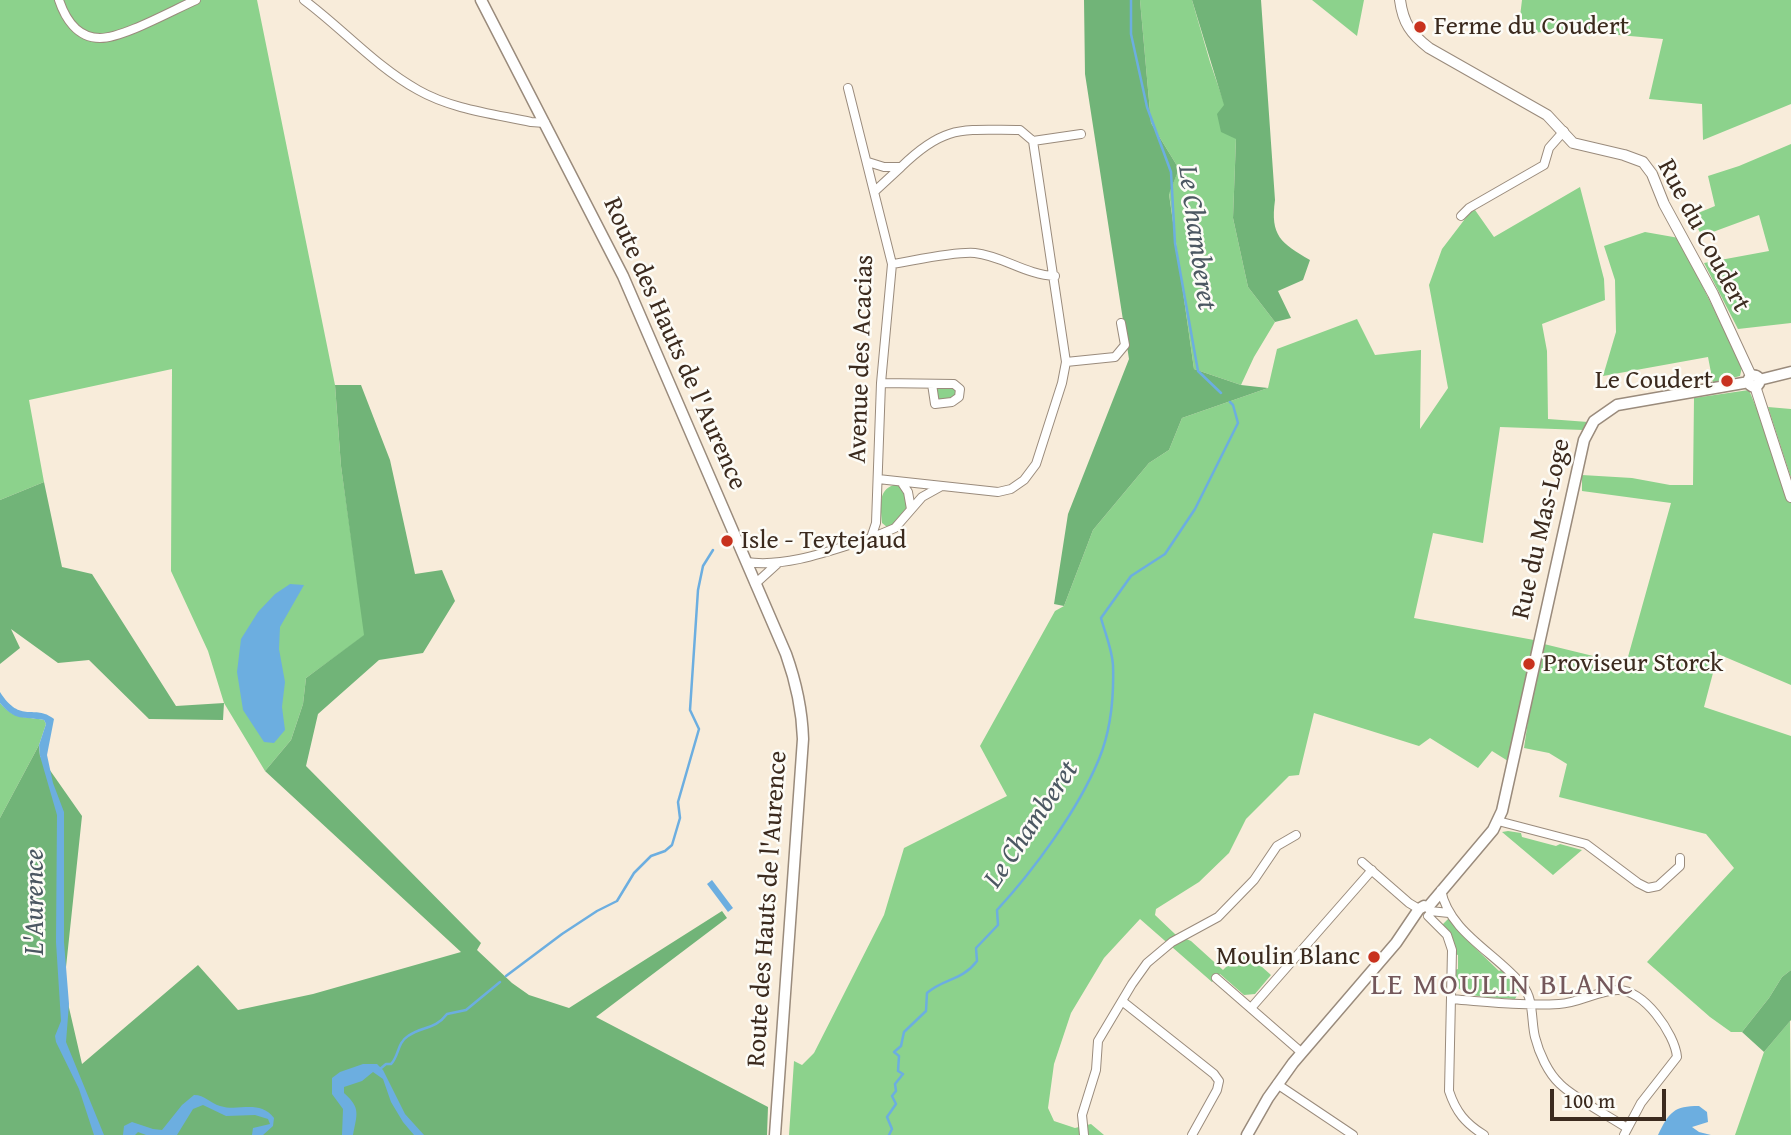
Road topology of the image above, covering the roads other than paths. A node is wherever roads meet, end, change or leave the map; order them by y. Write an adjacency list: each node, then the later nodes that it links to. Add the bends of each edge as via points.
1 (60, 0): 2 (street, via 64,18 81,33 98,38)
2 (196, 0)
3 (304, 0): 7 (street, via 418,90 443,102)
4 (481, 0): 7 (main road, Route des Hauts de l'Aurence)
5 (1400, 0): 8 (street, Rue du Coudert, via 1406,26 1415,37 1547,115)
6 (848, 88): 11 (street, Avenue des Acacias)
7 (545, 123): 29 (main road, Route des Hauts de l'Aurence, via 622,276)
8 (1564, 131): 14 (street, via 1549,148 1544,165); 20 (street, Rue du Coudert, via 1573,143 1624,155 1649,169)
9 (1081, 134): 10 (street)
10 (1033, 141): 12 (street, via 1020,130 951,132 918,150); 16 (street)
11 (868, 162): 12 (street); 13 (street, Avenue des Acacias)
12 (901, 167): 13 (street)
13 (875, 191): 15 (street, Avenue des Acacias)
14 (1461, 216)
15 (892, 264): 16 (street, via 973,253 1040,276); 21 (street, Avenue des Acacias)
16 (1055, 276): 18 (street)
17 (1121, 323): 18 (street, via 1125,345 1115,357)
18 (1066, 362): 25 (street, via 1036,464 1024,480 998,492)
19 (1791, 372): 20 (main road, Rue du Mas-Loge)
20 (1754, 381): 26 (street, Rue du Coudert); 32 (main road, Rue du Mas-Loge, via 1617,405 1594,421 1584,440)
21 (881, 383): 22 (street); 23 (street, Avenue des Acacias)
22 (932, 384)
23 (878, 479): 24 (street); 28 (street, Avenue des Acacias)
24 (902, 482): 25 (street); 27 (street)
25 (940, 487): 27 (street)
26 (1791, 497)
27 (911, 509): 28 (street, via 895,528)
28 (871, 538): 30 (street)
29 (746, 562): 30 (street); 31 (main road, Route des Hauts de l'Aurence)
30 (777, 564): 31 (street)
31 (755, 584): 49 (main road, Route des Hauts de l'Aurence, via 797,684 802,718)
32 (1498, 821): 34 (street, via 1586,844 1648,888 1658,886 1680,866); 37 (main road, Rue du Mas-Loge)
33 (1296, 835): 42 (street, via 1277,846 1254,880 1218,917 1172,942 1147,963)
34 (1680, 858)
35 (1362, 862): 36 (street)
36 (1372, 870): 38 (street); 44 (street)
37 (1441, 890): 38 (main road, Rue du Mas-Loge); 39 (street)
38 (1425, 912): 39 (street); 41 (street, via 1450,942); 45 (main road, Rue du Mas-Loge)
39 (1449, 912): 43 (street, via 1525,987)
40 (1216, 978): 44 (street)
41 (1451, 999): 43 (street); 54 (street, via 1448,1091 1467,1124)
42 (1122, 1001): 50 (street, via 1098,1041 1096,1070 1082,1115); 51 (street, via 1219,1081)
43 (1531, 1005): 48 (street, via 1535,1038 1560,1085); 48 (street, via 1563,1004 1618,989 1637,995 1660,1020 1676,1043 1677,1057)
44 (1251, 1008): 45 (street)
45 (1301, 1052): 46 (main road, Rue du Mas-Loge)
46 (1277, 1084): 47 (street); 52 (main road, Rue du Mas-Loge)
47 (1338, 1131): 53 (street)
48 (1625, 1131)
49 (775, 1135)
50 (1084, 1135)
51 (1192, 1135)
52 (1247, 1135)
53 (1353, 1135)
54 (1484, 1135)

